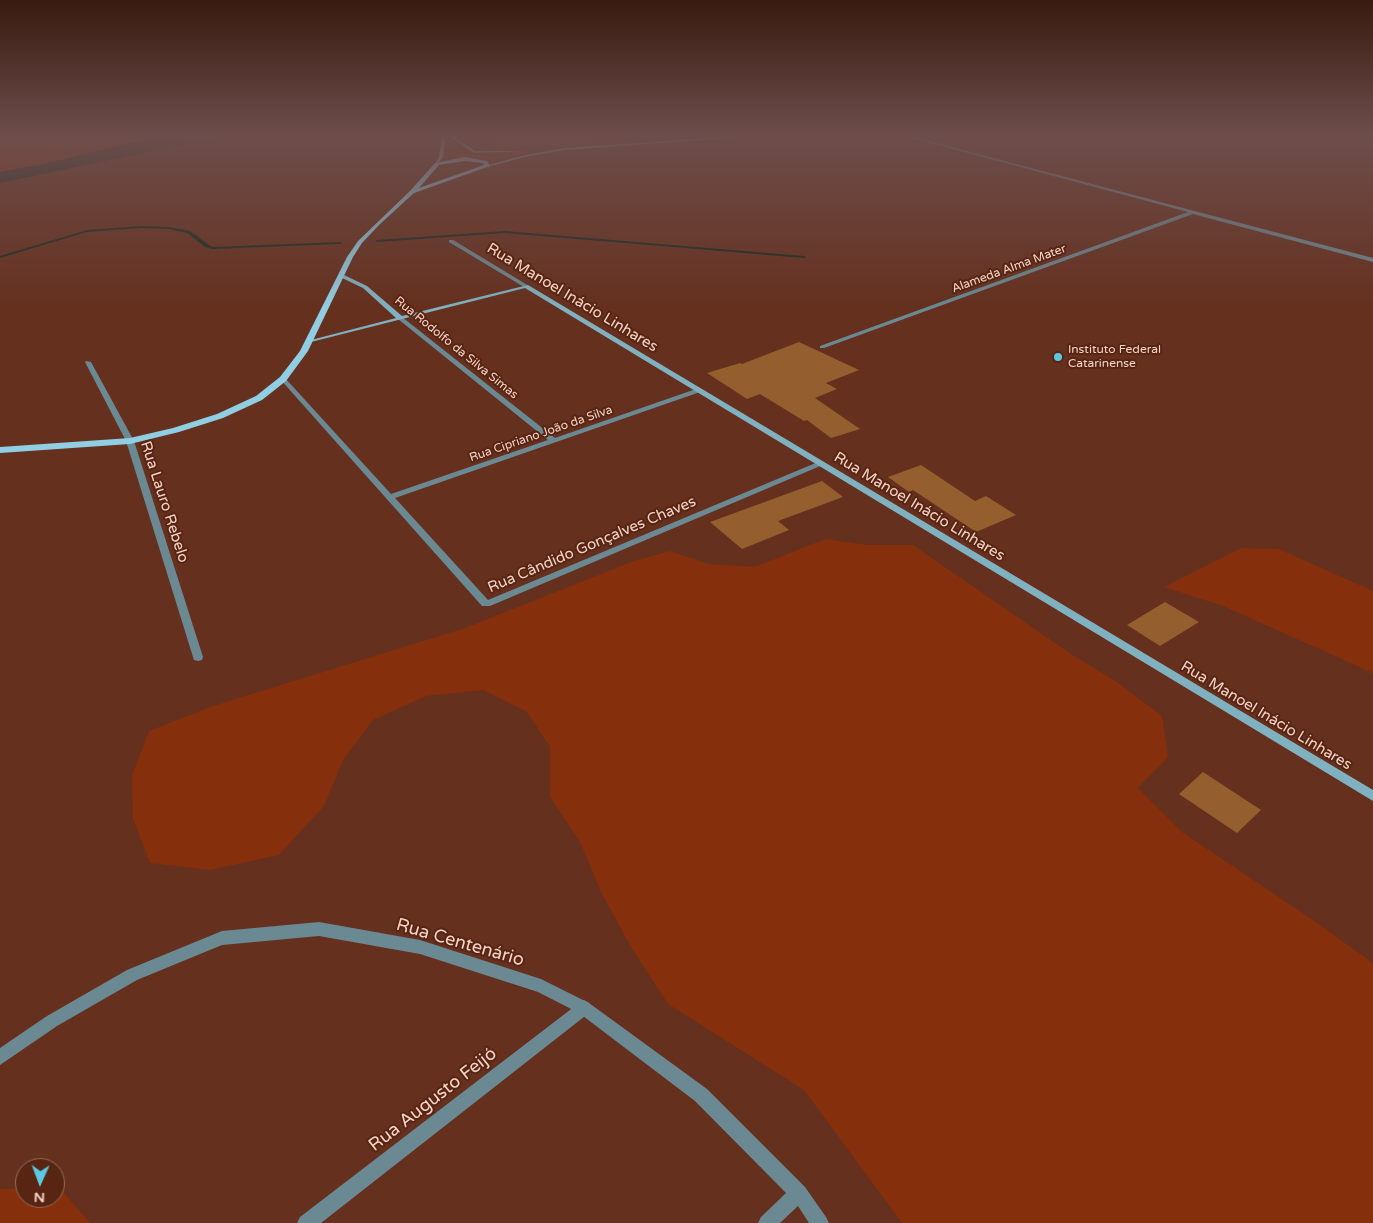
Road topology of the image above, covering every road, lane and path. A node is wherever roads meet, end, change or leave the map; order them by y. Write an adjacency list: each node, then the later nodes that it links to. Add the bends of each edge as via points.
1 (410, 194): 9 (main road, via 360,242)
2 (1122, 194): 5 (street)
3 (1145, 194): 4 (street)
4 (1202, 209): 5 (street, Alameda Alma Mater); 7 (street)
5 (1192, 213): 8 (street); 13 (street, Alameda Alma Mater)
6 (451, 241): 10 (street, Rua Manoel Inácio Linhares)
7 (1373, 254)
8 (1373, 260)
9 (342, 276): 11 (main road, Rua Rodolfo da Silva Simas, via 365,288); 12 (main road)
10 (526, 286): 11 (main road); 16 (main road, Rua Manoel Inácio Linhares)
11 (400, 318): 12 (main road); 18 (street, Rua Rodolfo da Silva Simas)
12 (309, 342): 15 (main road)
13 (822, 347)
14 (88, 362): 17 (street, Rua Lauro Rebelo)
15 (283, 379): 17 (main road, via 259,398 220,416); 21 (street, Rua Cândido Gonçalves Chaves)
16 (699, 391): 18 (street, Rua Cipriano João da Silva); 20 (main road, Rua Manoel Inácio Linhares)
17 (130, 440): 19 (main road); 22 (street, Rua Lauro Rebelo)
18 (554, 441): 21 (street, Rua Cipriano João da Silva)
19 (0, 450)
20 (821, 464): 21 (street, Rua Cândido Gonçalves Chaves, via 486,604); 23 (main road, Rua Manoel Inácio Linhares)
21 (390, 497)
22 (198, 657)
23 (1373, 796)
24 (584, 1008): 25 (street, Rua Centenário, via 541,986 420,947 319,929 222,938 132,975 52,1021); 26 (street, Rua Centenário, via 701,1095); 27 (street, Rua Augusto Feijó)
25 (0, 1057)
26 (799, 1193): 28 (street); 29 (street, Rua Centenário)
27 (306, 1223)
28 (767, 1223)
29 (820, 1223)

